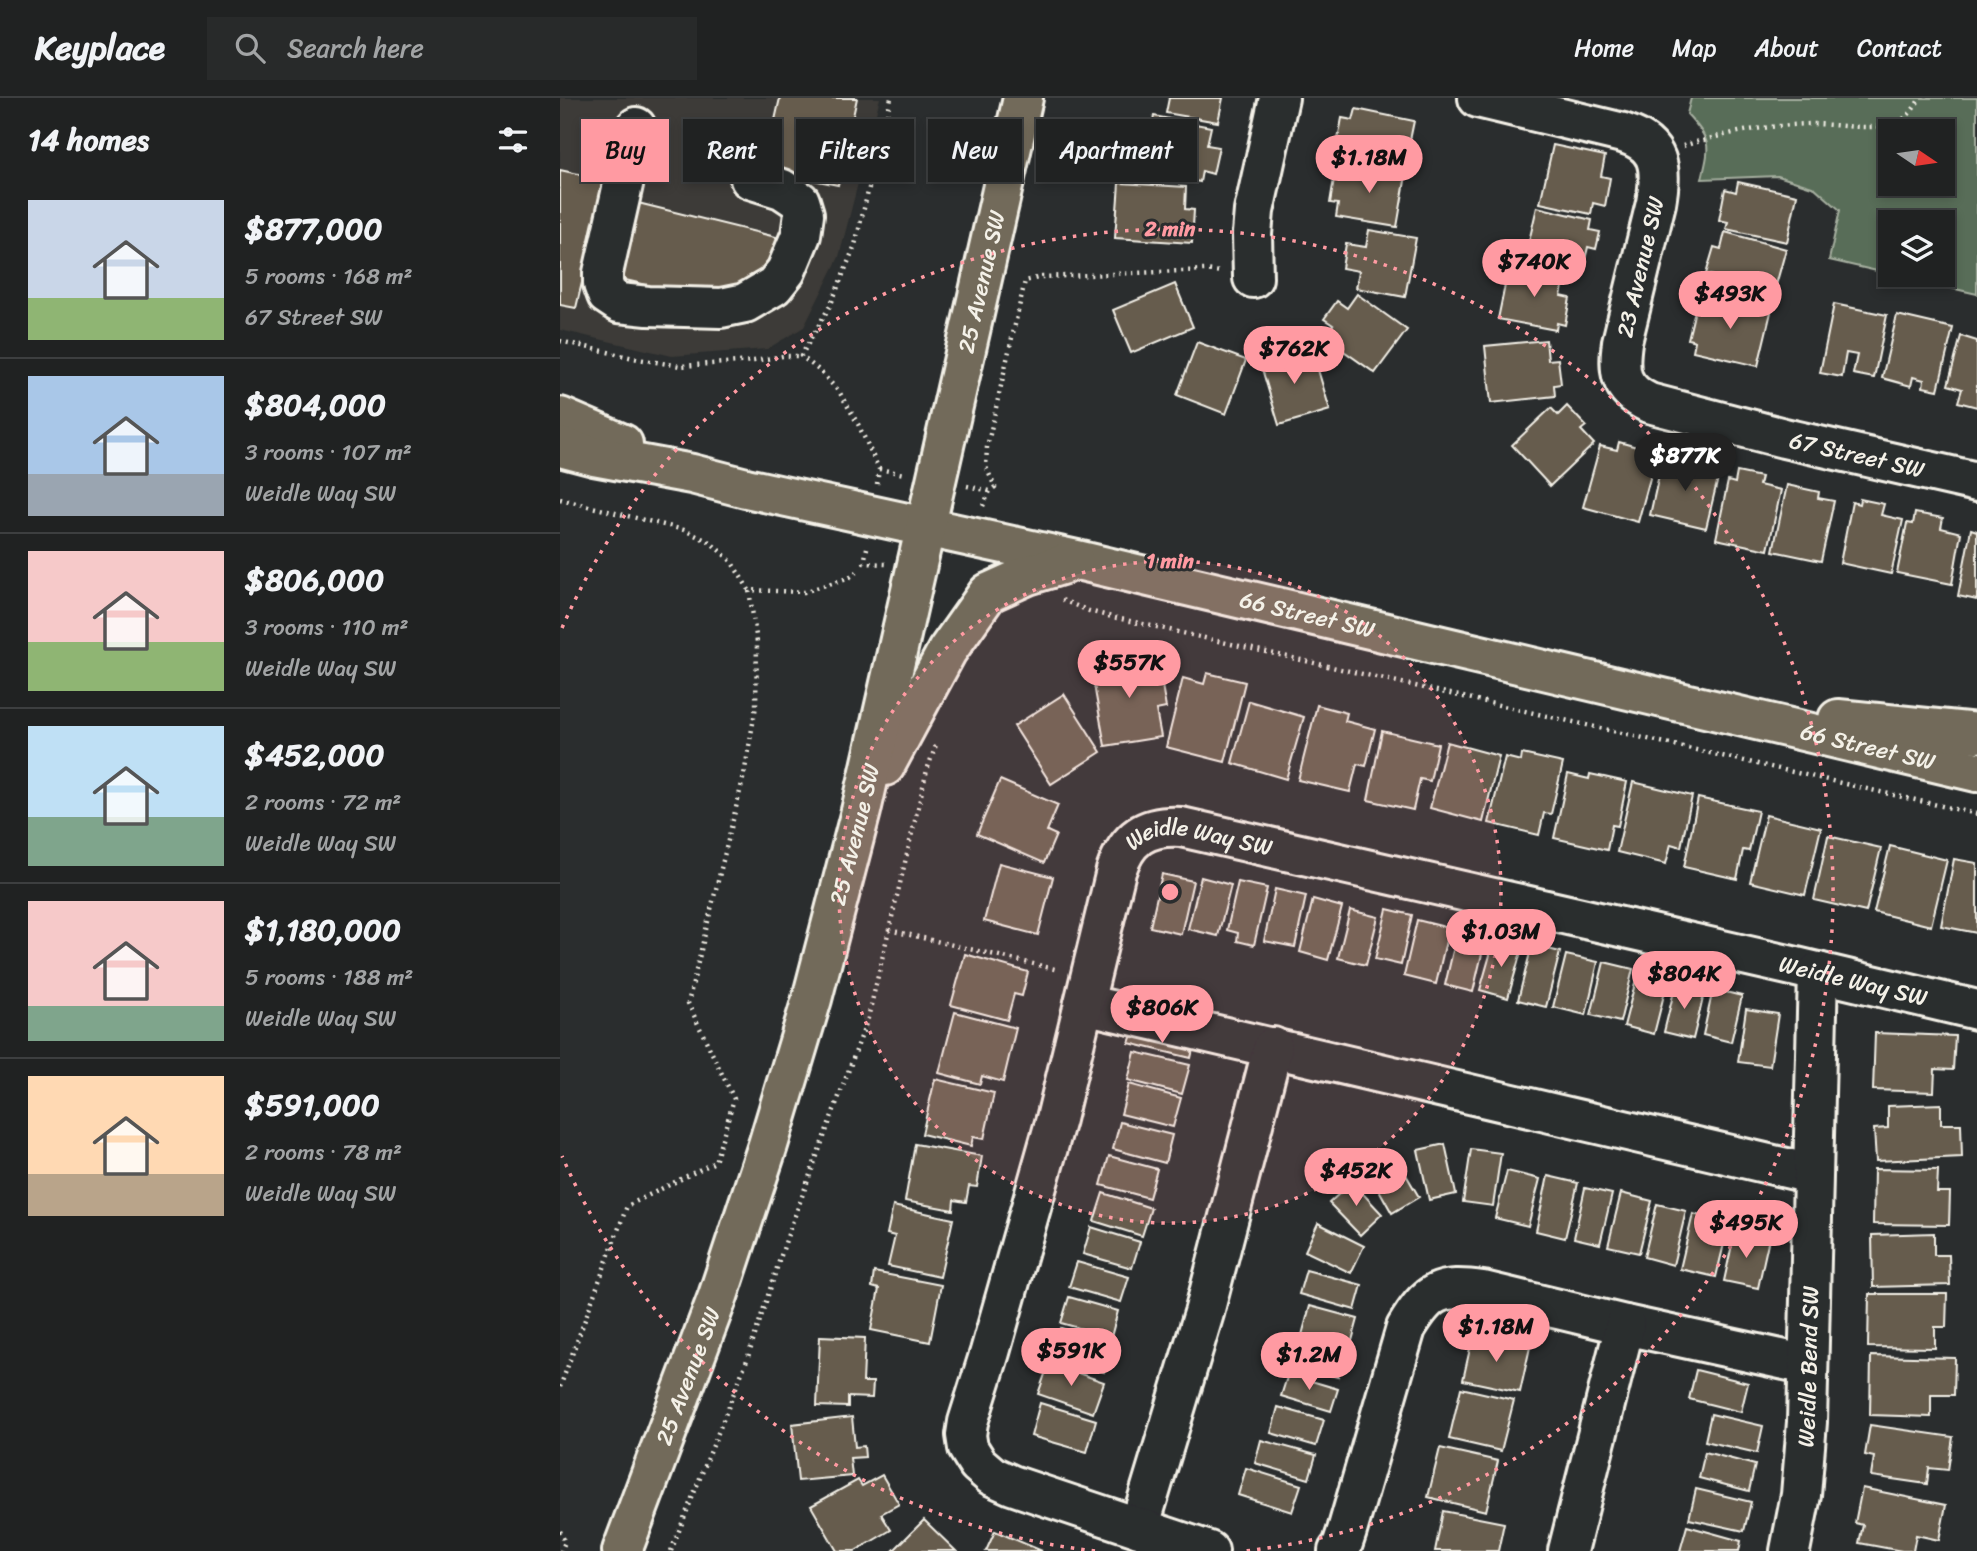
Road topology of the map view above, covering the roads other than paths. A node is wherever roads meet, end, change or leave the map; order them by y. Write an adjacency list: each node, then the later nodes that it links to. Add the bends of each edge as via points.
1 (1023, 98): 12 (main road, 25 Avenue SW)
2 (1279, 98): 6 (street, via 1254,211)
3 (1478, 98): 7 (street, 23 Avenue SW, via 1635,137 1655,155 1659,184 1622,342)
4 (624, 182): 5 (street, via 603,273 607,295 619,303 721,308 745,303 774,286 786,271 801,235 804,214 800,201)
5 (760, 182)
6 (1253, 278)
7 (1622, 380): 11 (street, 67 Street SW, via 1649,403)
8 (560, 417): 10 (main road, 66 Street SW)
9 (560, 447): 10 (main road, 66 Street SW)
10 (692, 474): 12 (main road, 66 Street SW)
11 (1977, 482)
12 (924, 527): 13 (main road, 66 Street SW); 17 (main road, 25 Avenue SW)
13 (1077, 560): 14 (main road, 66 Street SW); 17 (main road, via 988,593 947,651)
14 (1676, 702): 15 (main road, 66 Street SW); 16 (main road, 66 Street SW)
15 (1977, 733)
16 (1977, 772)
17 (861, 811): 26 (main road, 25 Avenue SW, via 813,999 768,1145 718,1296)
18 (1818, 972): 19 (street, Weidle Way SW, via 1165,827 1146,831 1122,852); 20 (street, Weidle Way SW); 22 (street, Weidle Bend SW)
19 (1087, 990): 21 (street); 25 (street, Weidle Way SW, via 1056,1119 966,1435 978,1464 992,1476)
20 (1977, 1010)
21 (1273, 1047): 22 (street); 25 (street, via 1204,1312)
22 (1812, 1174): 24 (street, Weidle Bend SW)
23 (1625, 1325): 24 (street); 28 (street, via 1462,1288 1442,1290 1428,1298 1406,1328); 29 (street)
24 (1808, 1365): 30 (street, Weidle Bend SW, via 1805,1459)
25 (1139, 1528): 27 (street, Weidle Way SW)
26 (622, 1551)
27 (1209, 1551)
28 (1338, 1551)
29 (1567, 1551)
30 (1790, 1551)

